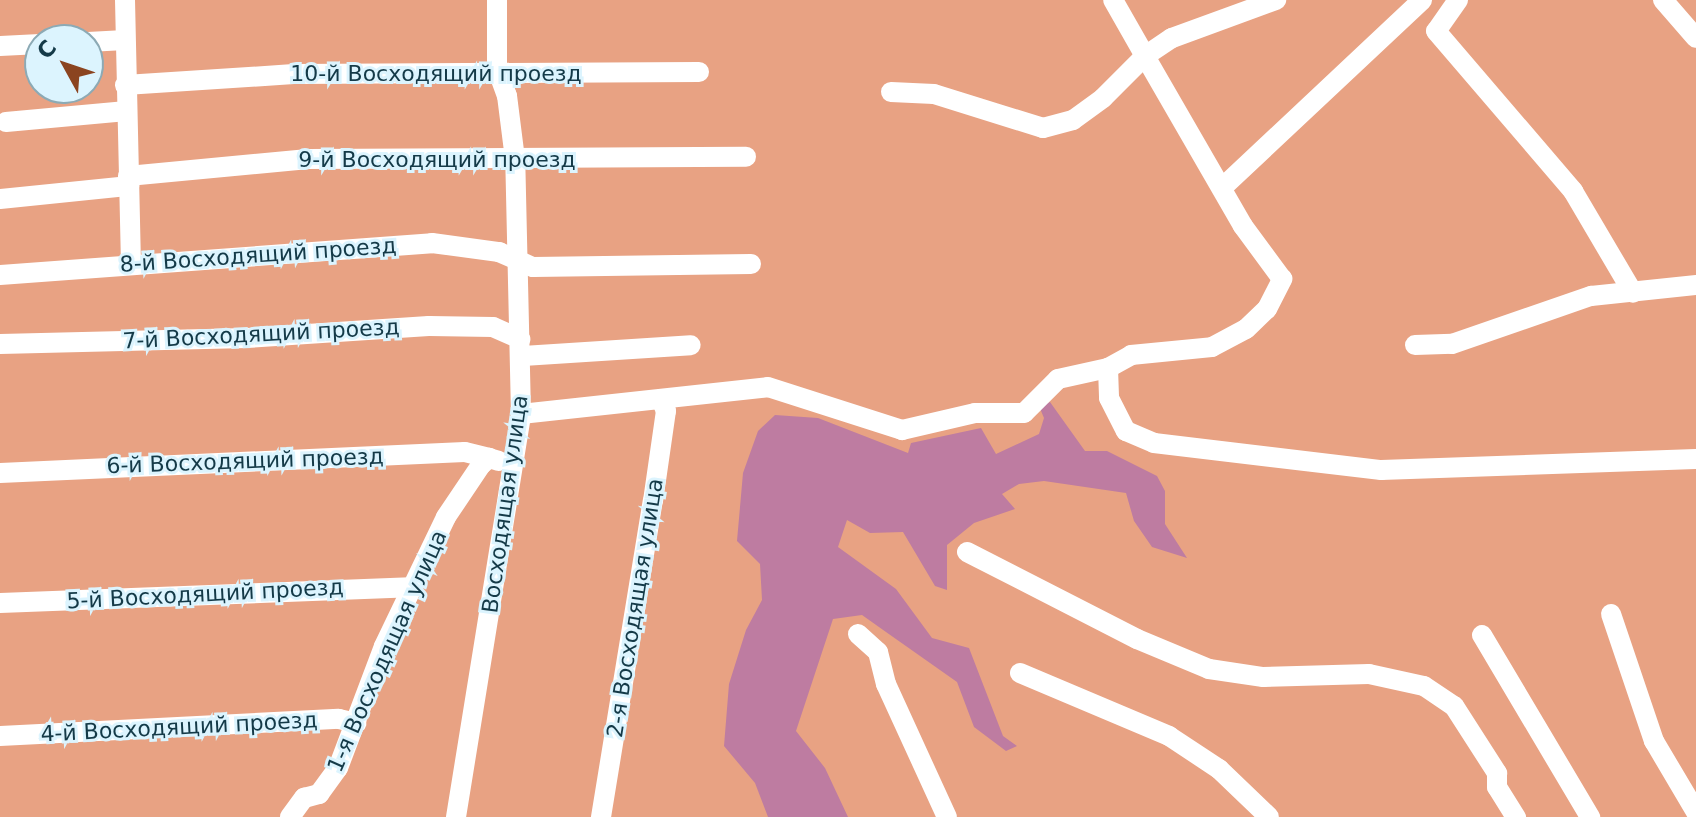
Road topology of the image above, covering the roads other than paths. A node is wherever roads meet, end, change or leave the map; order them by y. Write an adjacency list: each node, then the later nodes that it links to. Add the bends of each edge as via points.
1 (125, 0): 9 (street)
2 (497, 0): 14 (street, Восходящая улица)
3 (1113, 0): 13 (street)
4 (1276, 0): 13 (street, via 1172,38)
5 (1422, 0): 23 (street)
6 (1458, 0): 30 (street, via 1436,31 1573,191)
7 (1663, 0): 8 (street)
8 (1696, 38)
9 (125, 40): 10 (street); 16 (street)
10 (104, 41)
11 (24, 45): 12 (street)
12 (0, 46)
13 (1145, 56): 17 (street, via 1103,98 1051,129 934,94); 23 (street)
14 (497, 69): 15 (street, 10-й Восходящий проезд, via 518,75); 16 (street, 10-й Восходящий проезд); 21 (street, Восходящая улица, via 507,96)
15 (699, 72)
16 (125, 85): 18 (street)
17 (891, 92)
18 (126, 111): 19 (street); 22 (street)
19 (6, 122)
20 (746, 157): 21 (street, 9-й Восходящий проезд)
21 (515, 159): 22 (street, 9-й Восходящий проезд, via 308,159); 25 (street, Восходящая улица)
22 (129, 181): 24 (street, 9-й Восходящий проезд); 26 (street)
23 (1223, 187): 35 (street, via 1243,226 1282,279 1267,309 1246,329 1212,347 1131,355)
24 (0, 199)
25 (515, 259): 26 (street, 8-й Восходящий проезд, via 432,243); 27 (street, 8-й Восходящий проезд, via 533,267); 34 (street, Восходящая улица)
26 (131, 264): 28 (street, 8-й Восходящий проезд)
27 (751, 264)
28 (0, 275)
29 (1696, 285): 30 (street)
30 (1633, 293): 33 (street, via 1591,296 1452,344)
31 (0, 344): 34 (street, 7-й Восходящий проезд, via 247,338 429,326 493,327)
32 (691, 345): 34 (street)
33 (1415, 345)
34 (522, 347): 37 (street, Восходящая улица)
35 (1108, 368): 36 (street, via 1058,379 1024,413 975,413 902,430 768,387); 39 (street, via 1109,398 1126,431 1154,443 1381,470)
36 (661, 399): 37 (street); 56 (street, 2-я Восходящая улица, via 666,411)
37 (521, 414): 40 (street, Восходящая улица)
38 (489, 458): 40 (street); 41 (street, 6-й Восходящий проезд, via 465,452); 43 (street, 1-я Восходящая улица, via 446,517)
39 (1696, 459)
40 (515, 465): 55 (street, Восходящая улица)
41 (0, 473)
42 (967, 552): 59 (street, via 1137,639 1209,669 1263,677 1369,674 1424,686 1454,706 1497,773 1497,787)
43 (410, 587): 44 (street, 5-й Восходящий проезд); 49 (street, 1-я Восходящая улица)
44 (0, 603)
45 (1611, 614): 52 (street, via 1654,741)
46 (858, 634): 57 (street, via 878,652 916,755)
47 (1482, 635): 60 (street)
48 (1020, 673): 58 (street, via 1169,736 1219,769)
49 (357, 723): 50 (street, 4-й Восходящий проезд, via 339,719); 51 (street, 1-я Восходящая улица, via 338,768)
50 (0, 736)
51 (319, 794): 53 (street, 1-я Восходящая улица, via 304,798); 54 (street)
52 (1696, 812)
53 (290, 817)
54 (316, 817)
55 (456, 817)
56 (601, 817)
57 (947, 817)
58 (1269, 817)
59 (1516, 817)
60 (1590, 817)

